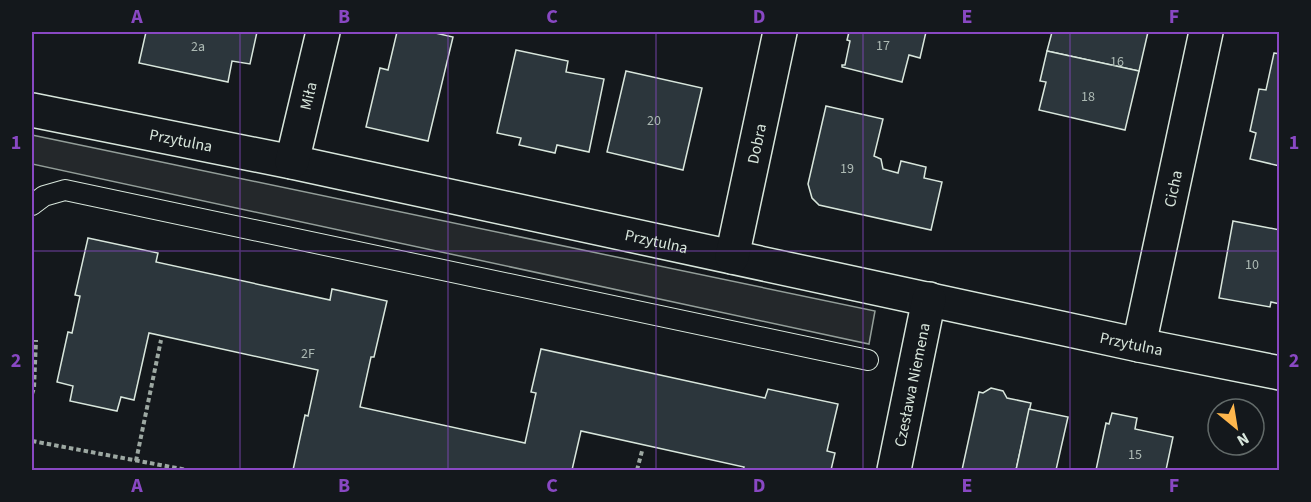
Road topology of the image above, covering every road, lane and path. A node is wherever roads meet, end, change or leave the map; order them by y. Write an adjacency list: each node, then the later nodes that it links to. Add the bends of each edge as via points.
1 (323, 32): 5 (street, Miła)
2 (780, 32): 7 (street, Dobra)
3 (1206, 32): 11 (street, Cicha)
4 (32, 110): 5 (street, Przytulna)
5 (292, 162): 7 (street, Przytulna)
6 (32, 205): 12 (lane, via 65,190)
7 (732, 257): 8 (street, Przytulna)
8 (929, 299): 11 (street, Przytulna); 20 (street, Czesława Niemena)
9 (36, 340): 14 (path)
10 (161, 340): 17 (path)
11 (1139, 345): 13 (street, Przytulna)
12 (868, 360)
13 (1280, 373)
14 (32, 394)
15 (32, 441): 17 (path)
16 (642, 451): 19 (path)
17 (136, 461): 18 (path)
18 (187, 471)
19 (637, 471)
20 (894, 471)

